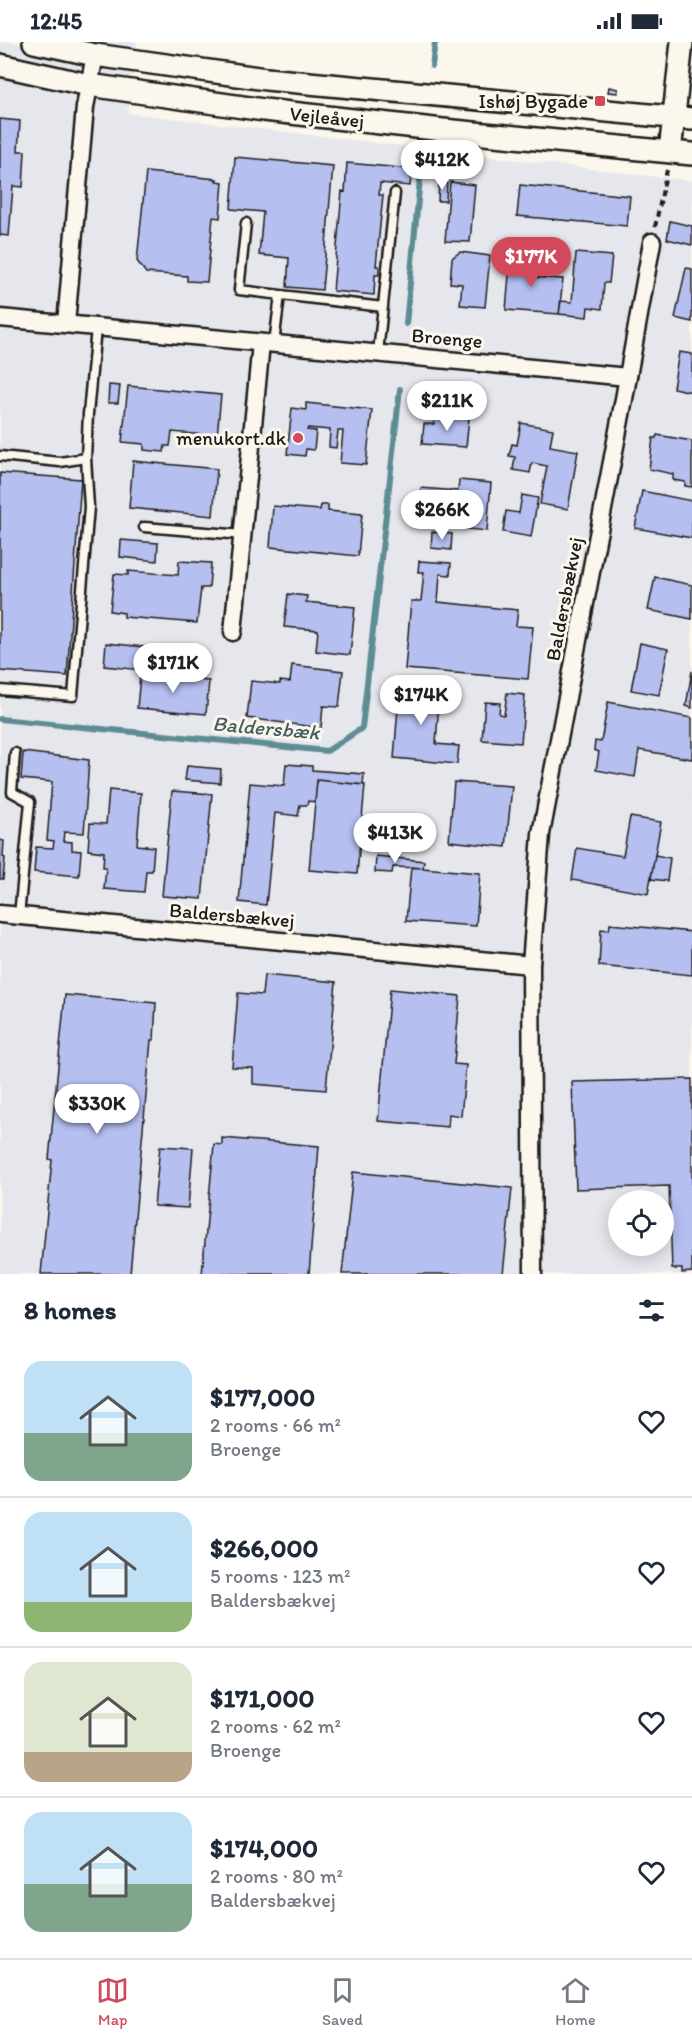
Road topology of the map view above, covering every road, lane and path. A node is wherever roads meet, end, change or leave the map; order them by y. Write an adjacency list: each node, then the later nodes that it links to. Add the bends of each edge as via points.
1 (34, 42): 3 (street, Vejleåvej)
2 (682, 42): 6 (street)
3 (95, 52): 5 (street); 6 (street, Vejleåvej, via 266,79)
4 (0, 65): 5 (street, Vejleåvej)
5 (89, 85): 7 (street, Vejleåvej, via 264,110); 15 (street)
6 (683, 119): 7 (street)
7 (670, 152): 8 (street, Vejleåvej); 11 (path)
8 (692, 154)
9 (395, 193): 13 (lane)
10 (246, 223): 12 (lane, via 239,290)
11 (652, 243): 19 (street, Baldersbækvej)
12 (280, 295): 13 (lane); 17 (lane)
13 (383, 307): 18 (lane)
14 (0, 318): 15 (street, Broenge)
15 (66, 324): 16 (street, Broenge)
16 (96, 328): 17 (street, Broenge); 21 (lane)
17 (268, 344): 18 (street, Broenge); 23 (street)
18 (378, 353): 19 (street, Broenge)
19 (628, 377): 29 (street, Baldersbækvej, via 541,834)
20 (0, 456): 21 (lane, via 60,462)
21 (86, 458): 25 (lane, via 89,507 73,696)
22 (144, 527): 23 (lane)
23 (243, 535): 24 (street)
24 (233, 632)
25 (0, 690)
26 (15, 753): 28 (lane, via 12,792 30,802)
27 (0, 914): 28 (street, Baldersbækvej)
28 (19, 916): 29 (street, Baldersbækvej)
29 (531, 965): 30 (street, Baldersbækvej)
30 (533, 1274)

